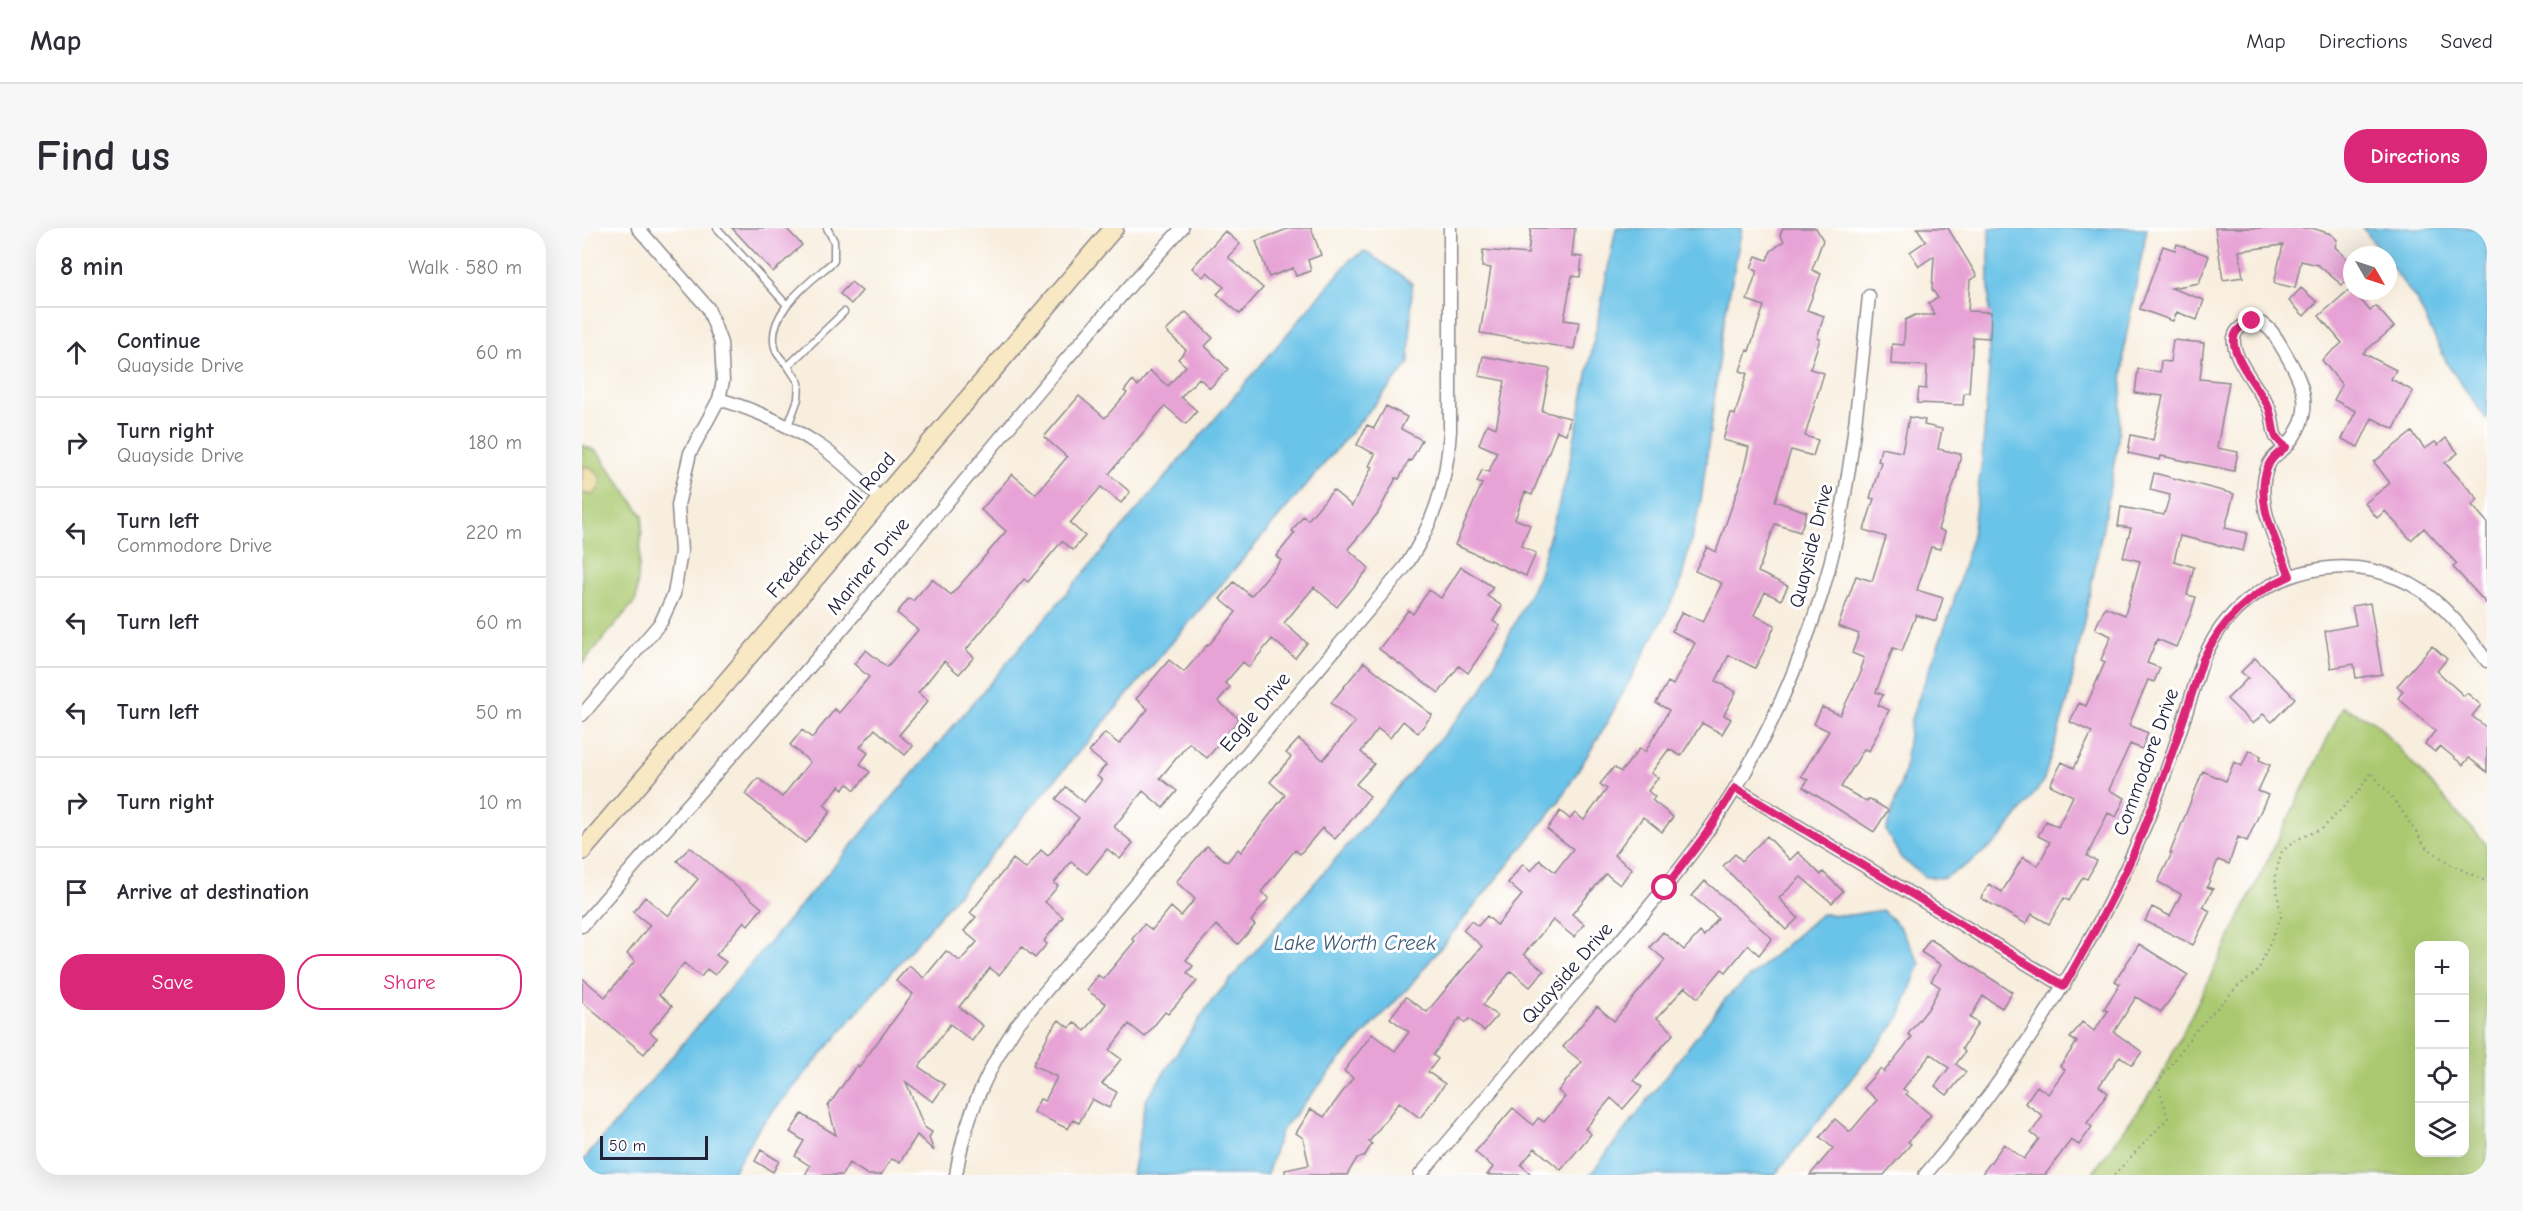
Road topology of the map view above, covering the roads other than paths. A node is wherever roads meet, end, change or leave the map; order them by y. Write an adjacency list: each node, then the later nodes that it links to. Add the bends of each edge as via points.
1 (638, 228): 11 (street, via 696,292 716,325 724,362)
2 (717, 228): 8 (lane)
3 (827, 228): 8 (lane, via 834,241 834,261)
4 (1114, 228): 14 (street, Frederick Small Road)
5 (1182, 228): 20 (street, Mariner Drive)
6 (1450, 228): 22 (street, Eagle Drive, via 1448,463 1427,531 1405,567 1016,1026 971,1110)
7 (1869, 296): 18 (street, Quayside Drive, via 1844,500 1822,592 1785,693)
8 (786, 304): 10 (lane, via 775,328 776,351)
9 (844, 312): 10 (lane)
10 (788, 366): 12 (lane, via 799,382 798,399)
11 (719, 399): 12 (street); 17 (street, via 690,453 678,505 681,552 674,594 661,622)
12 (788, 427): 14 (street, via 824,448)
13 (2286, 447): 13 (street, via 2276,437 2268,406 2236,352 2233,343 2242,324 2263,322 2271,329 2303,387 2302,419); 15 (street, via 2270,462 2263,492)
14 (882, 500): 19 (street, Frederick Small Road)
15 (2290, 576): 16 (street, Commodore Drive, via 2337,567 2382,572 2403,580 2440,605); 21 (street, Commodore Drive, via 2242,604 2213,639 2131,859)
16 (2487, 662)
17 (582, 716)
18 (1735, 788): 21 (street); 23 (street, Quayside Drive, via 1665,888)
19 (582, 851)
20 (582, 926)
21 (2064, 986): 24 (street, Commodore Drive, via 1991,1094)
22 (956, 1175)
23 (1420, 1175)
24 (1925, 1175)

